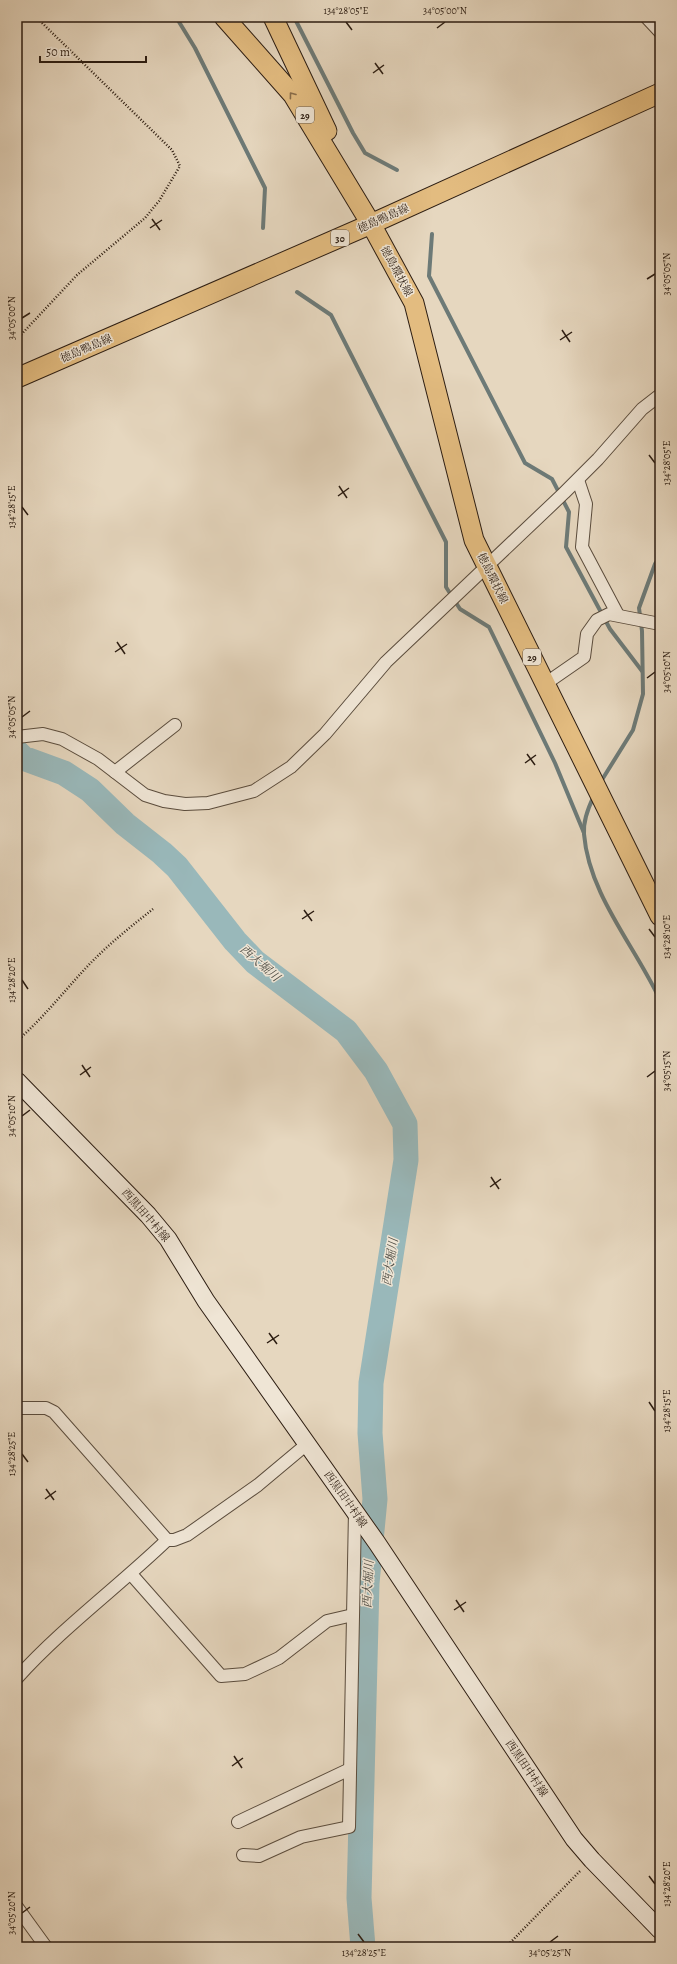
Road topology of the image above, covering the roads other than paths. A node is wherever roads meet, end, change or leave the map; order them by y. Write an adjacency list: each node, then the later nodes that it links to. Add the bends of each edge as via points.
1 (224, 17): 4 (main road, 徳島環状線 / 29, one-way to 1, via 293,95)
2 (273, 17): 4 (main road, 徳島環状線 / 29)
3 (660, 93): 4 (main road, 徳島鴨島線 / 30)
4 (371, 224): 5 (main road, 徳島鴨島線 / 30); 8 (main road, 徳島環状線 / 29, via 414,303 468,519 474,540)
5 (17, 378)
6 (660, 394): 7 (street, via 642,408)
7 (578, 480): 8 (street); 9 (street, via 586,504 582,547)
8 (487, 566): 11 (main road, 徳島環状線 / 29); 14 (street, via 386,662 303,756 254,791 208,803 185,804 145,795)
9 (617, 615): 10 (street); 11 (street, via 597,620 587,634 584,657)
10 (655, 623)
11 (545, 684): 15 (main road, 徳島環状線 / 29)
12 (175, 725): 14 (street)
13 (17, 737): 14 (street, via 43,734 62,739 98,759)
14 (114, 772)
15 (660, 916)
16 (17, 1080): 18 (main road, 西黒田中村線, via 168,1239 206,1301)
17 (17, 1408): 20 (street, via 46,1408 54,1412)
18 (307, 1444): 19 (main road, 西黒田中村線); 20 (street, via 258,1485 186,1535)
19 (360, 1518): 22 (street); 28 (main road, 西黒田中村線, via 570,1832 592,1860)
20 (167, 1540): 21 (street)
21 (131, 1574): 22 (street, via 221,1676 245,1674 259,1668 279,1658 327,1621); 23 (street, via 39,1654)
22 (353, 1615): 24 (street)
23 (17, 1678)
24 (350, 1769): 25 (street); 26 (street, via 349,1827 301,1837 259,1856)
25 (238, 1822)
26 (243, 1855)
27 (17, 1907): 29 (street)
28 (660, 1930)
29 (46, 1947)

